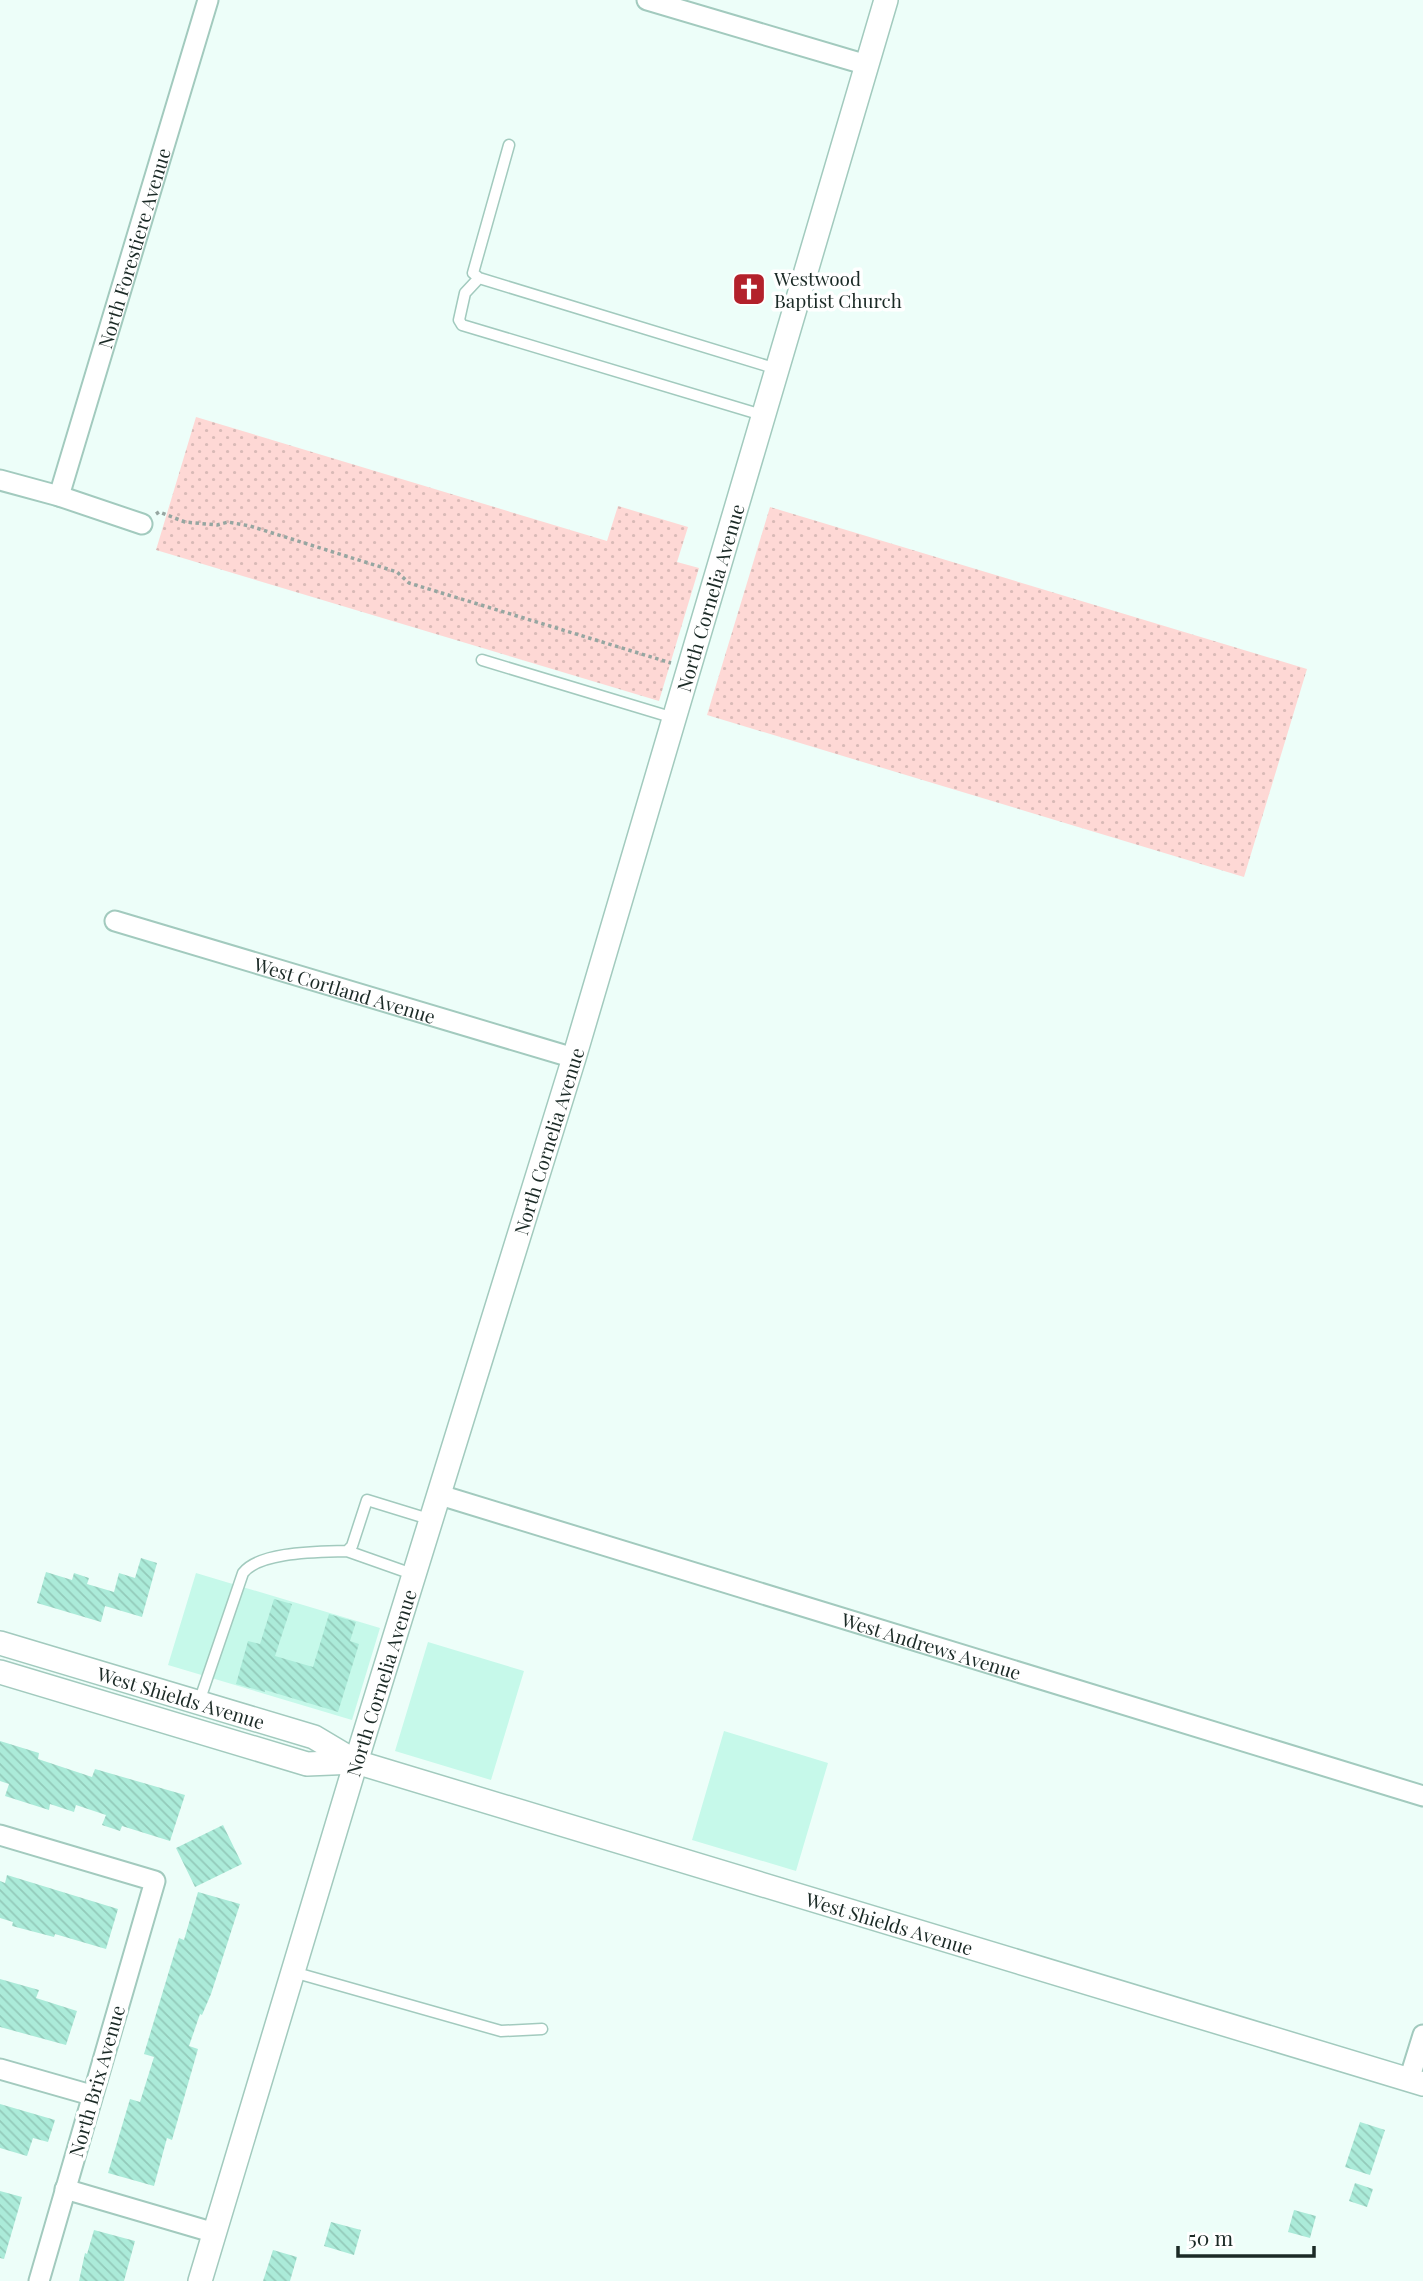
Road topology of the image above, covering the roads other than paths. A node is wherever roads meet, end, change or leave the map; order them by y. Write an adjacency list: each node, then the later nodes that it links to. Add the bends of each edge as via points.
1 (208, 0): 10 (street, North Forestiere Avenue)
2 (647, 0): 4 (street)
3 (886, 0): 4 (street, North Cornelia Avenue)
4 (867, 65): 7 (street, North Cornelia Avenue)
5 (509, 145): 6 (lane, via 473,273)
6 (479, 278): 7 (lane); 8 (lane, via 465,293 462,325)
7 (777, 370): 8 (street, North Cornelia Avenue)
8 (764, 415): 13 (street, North Cornelia Avenue)
9 (0, 480): 10 (street)
10 (59, 496): 11 (street)
11 (142, 524)
12 (482, 660): 13 (lane)
13 (675, 718): 15 (street, North Cornelia Avenue)
14 (115, 921): 15 (street, West Cortland Avenue)
15 (574, 1058): 16 (street, North Cornelia Avenue)
16 (440, 1495): 17 (street, North Cornelia Avenue); 24 (street, West Andrews Avenue)
17 (432, 1520): 18 (lane, via 367,1500); 19 (street, North Cornelia Avenue)
18 (347, 1550): 19 (lane); 22 (lane, via 295,1554 249,1565)
19 (415, 1575): 23 (street, North Cornelia Avenue)
20 (0, 1643): 22 (street, West Shields Avenue)
21 (0, 1672): 23 (street, West Shields Avenue, via 307,1764)
22 (199, 1702): 23 (street, West Shields Avenue, via 314,1737)
23 (356, 1762): 26 (street, North Cornelia Avenue); 30 (street, West Shields Avenue)
24 (1423, 1796)
25 (0, 1835): 31 (street, North Brix Avenue, via 155,1881)
26 (293, 1972): 27 (lane, via 501,2031); 33 (street, North Cornelia Avenue)
27 (542, 2029)
28 (1423, 2035): 30 (street)
29 (0, 2069): 31 (street)
30 (1416, 2082)
31 (91, 2095): 32 (street, North Brix Avenue)
32 (65, 2189): 33 (street); 34 (street, North Brix Avenue)
33 (215, 2233): 35 (street, North Cornelia Avenue)
34 (39, 2281)
35 (200, 2281)

